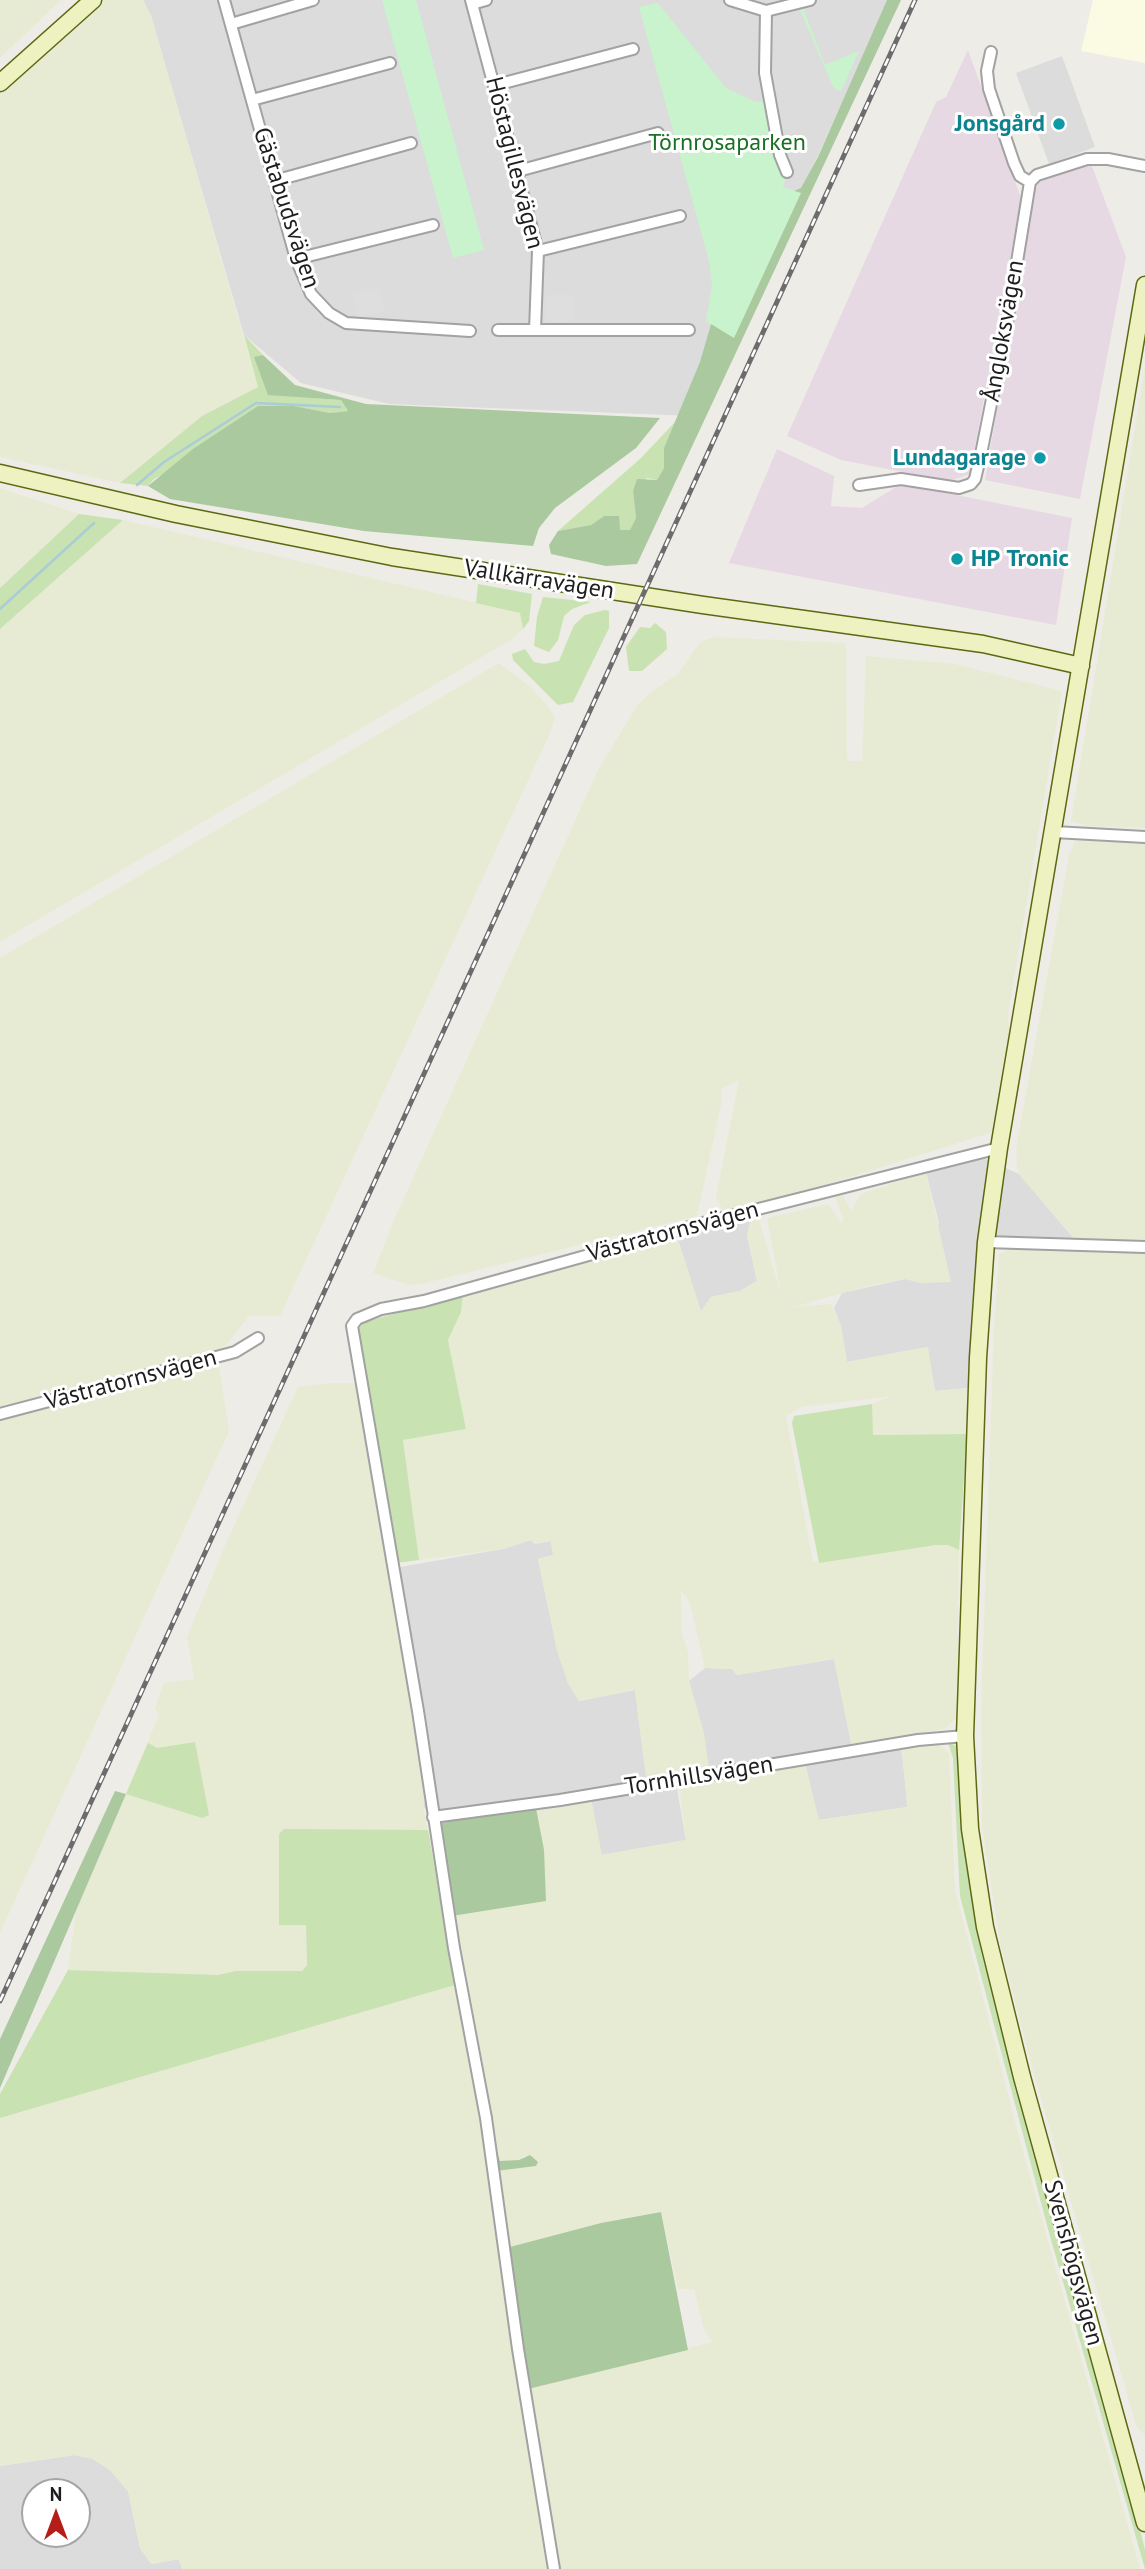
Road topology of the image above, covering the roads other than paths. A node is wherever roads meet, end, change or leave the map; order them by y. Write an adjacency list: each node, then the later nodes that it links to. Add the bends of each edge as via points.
1 (93, 0): 13 (main road)
2 (224, 0): 9 (street, Gästabudsvägen)
3 (313, 0): 9 (street)
4 (486, 0): 7 (street)
5 (730, 0): 8 (street)
6 (810, 0): 8 (street)
7 (472, 2): 14 (street, Höstagillesvägen)
8 (766, 11): 20 (street, via 765,73)
9 (231, 24): 15 (street, Gästabudsvägen)
10 (633, 48): 14 (street)
11 (991, 52): 22 (street, via 989,89 1014,163 1020,176)
12 (390, 63): 15 (street)
13 (0, 83)
14 (496, 86): 19 (street, Höstagillesvägen)
15 (252, 100): 21 (street, Gästabudsvägen)
16 (658, 133): 19 (street)
17 (411, 143): 21 (street)
18 (1145, 166): 22 (street, via 1087,159)
19 (518, 172): 25 (street, Höstagillesvägen)
20 (787, 172)
21 (274, 181): 26 (street, Gästabudsvägen)
22 (1030, 182): 33 (street, Ångloksvägen, via 975,479 959,488 901,480)
23 (680, 216): 25 (street)
24 (433, 225): 26 (street)
25 (538, 251): 29 (street, Höstagillesvägen)
26 (296, 259): 31 (street, Gästabudsvägen, via 311,294 346,323)
27 (1145, 285): 34 (main road, Svenshögsvägen)
28 (498, 330): 29 (street)
29 (535, 330): 30 (street)
30 (689, 330)
31 (470, 331)
32 (0, 473): 34 (main road, Vallkärravägen, via 392,557 984,644)
33 (859, 485)
34 (1082, 666): 35 (main road, Svenshögsvägen)
35 (1054, 832): 36 (street); 37 (main road, Svenshögsvägen)
36 (1145, 836)
37 (999, 1148): 38 (main road, Svenshögsvägen); 43 (street, Västratornsvägen, via 707,1222 357,1319 352,1326)
38 (986, 1242): 39 (street); 42 (main road, Svenshögsvägen)
39 (1145, 1247)
40 (258, 1338): 41 (street, Västratornsvägen, via 235,1352)
41 (0, 1415)
42 (965, 1736): 43 (street, Tornhillsvägen); 44 (main road, Svenshögsvägen, via 974,1873 1004,2002)
43 (433, 1817): 45 (street, via 486,2118)
44 (1145, 2523)
45 (554, 2569)

